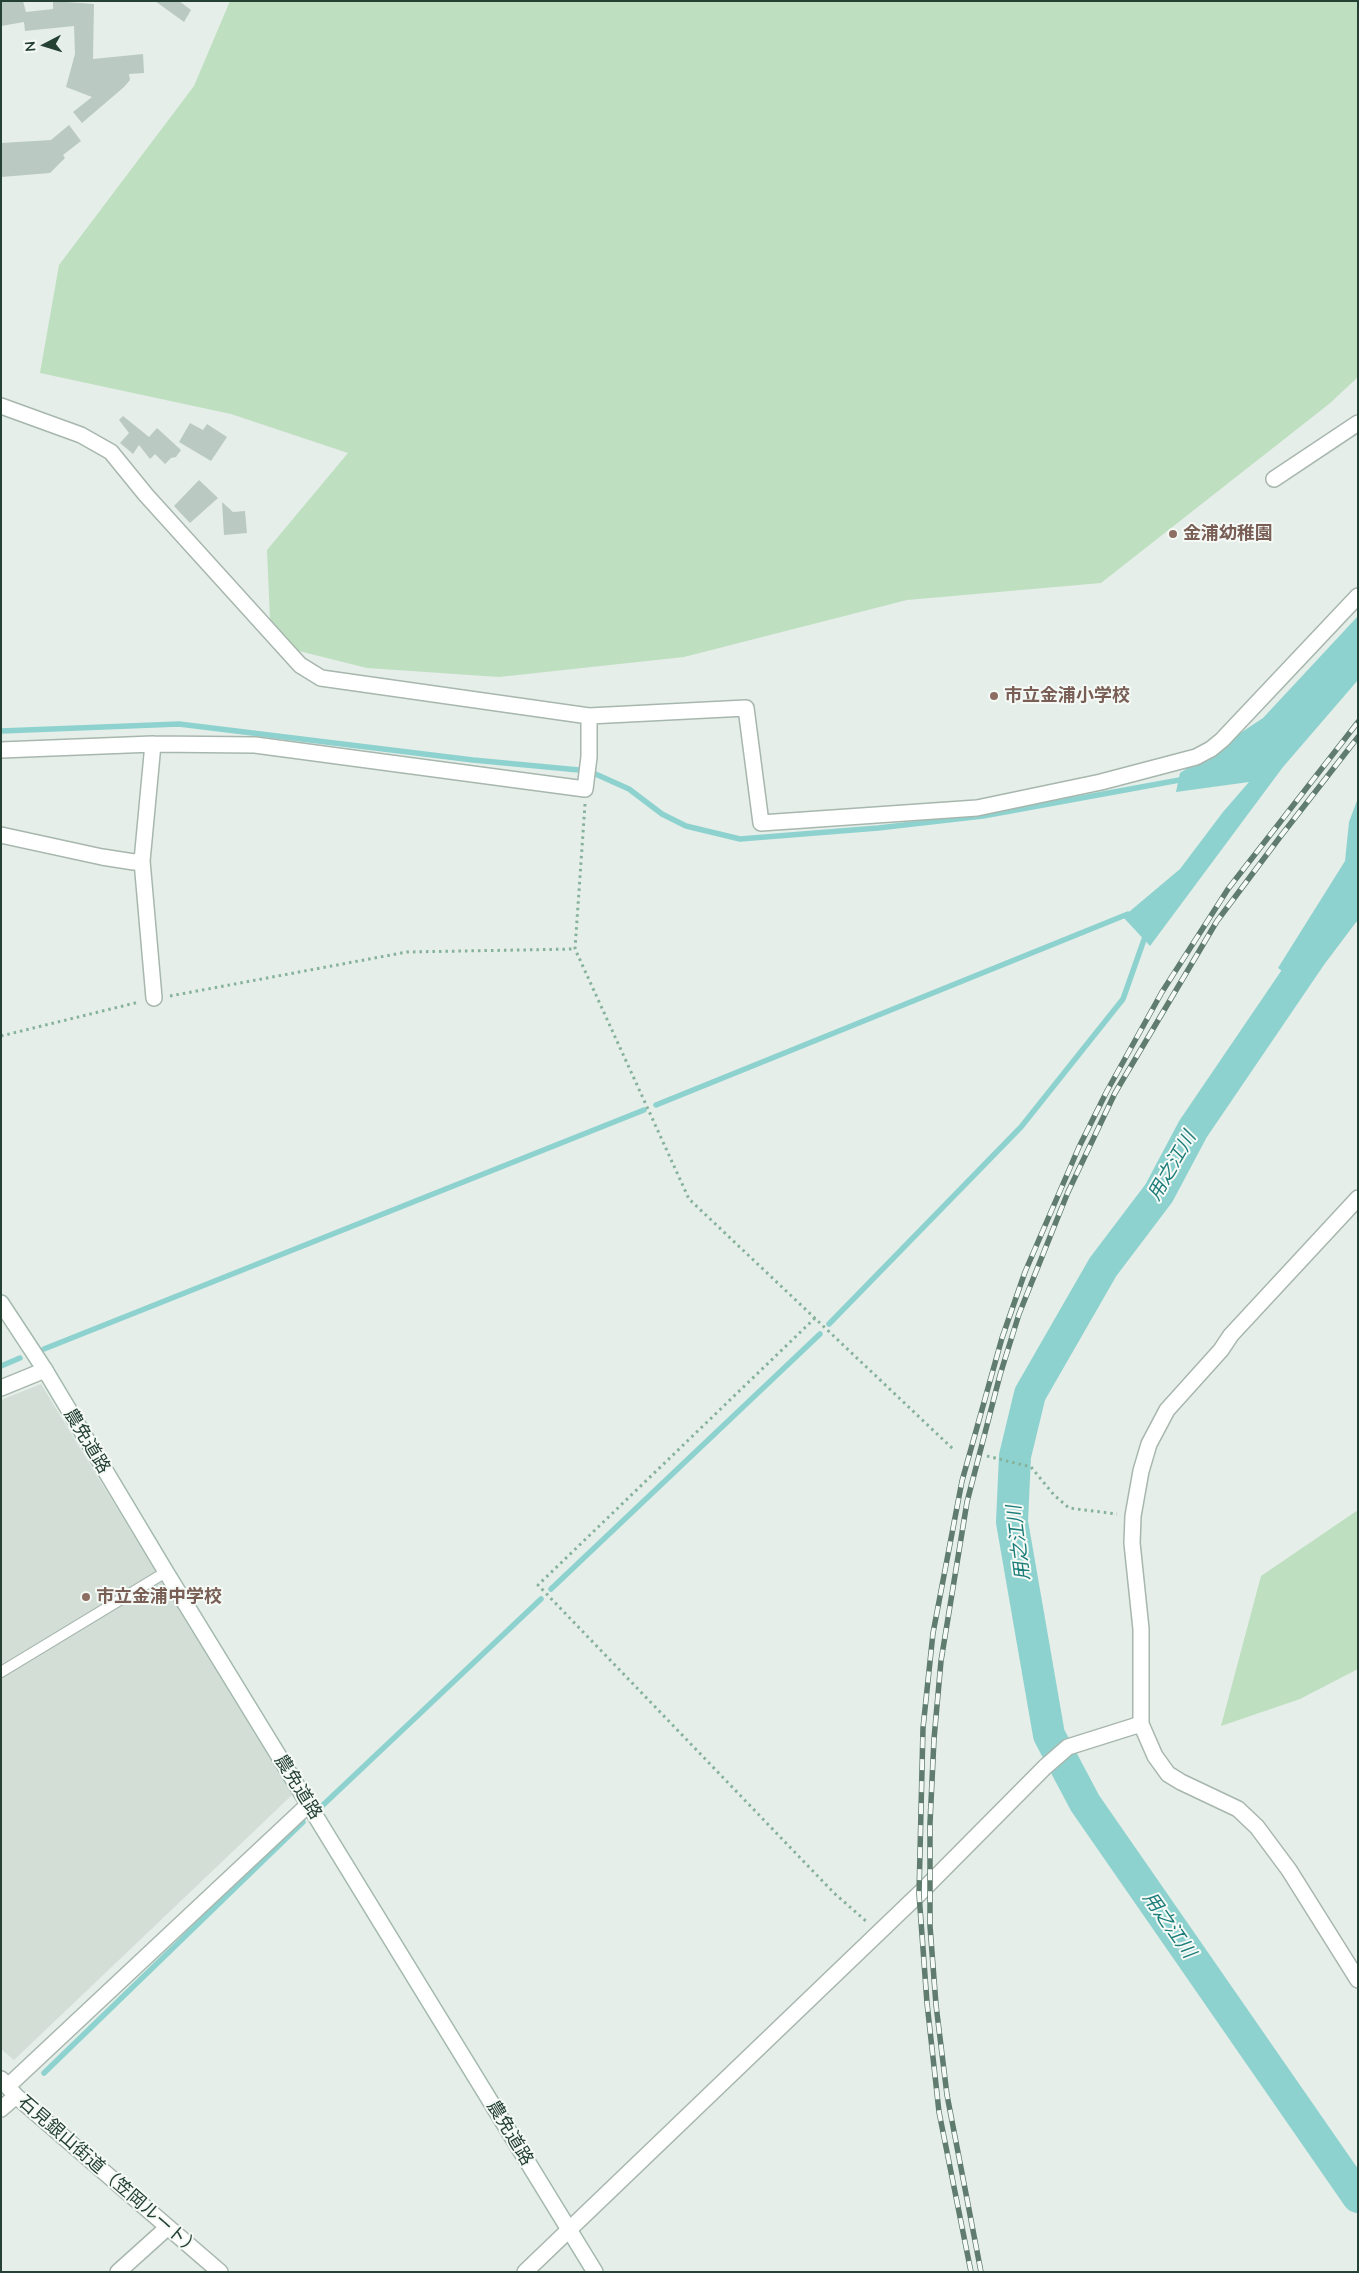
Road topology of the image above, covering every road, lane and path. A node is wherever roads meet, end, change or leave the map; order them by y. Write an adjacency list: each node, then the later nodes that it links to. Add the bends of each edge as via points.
1 (1, 406): 5 (street, via 81,435 110,452 300,665 321,678)
2 (1358, 423): 3 (street)
3 (1274, 479)
4 (1358, 596): 5 (street, via 1211,749 1196,757 1100,782 977,808 761,823 746,708)
5 (589, 718): 8 (street)
6 (153, 744): 7 (street); 8 (street, via 255,745); 10 (street)
7 (1, 750)
8 (585, 785): 11 (path)
9 (1, 835): 10 (street, via 102,857)
10 (142, 861): 12 (street)
11 (575, 949): 12 (path, via 407,952); 16 (path, via 689,1199)
12 (154, 998): 13 (path)
13 (1, 1036)
14 (1358, 1198): 21 (street, via 1230,1335 1221,1350 1167,1410 1148,1444)
15 (1, 1303): 17 (street, 農免道路)
16 (815, 1318): 19 (path); 26 (path, via 538,1585 834,1893)
17 (45, 1370): 18 (street); 22 (street, 農免道路)
18 (1, 1388)
19 (953, 1449)
20 (987, 1456): 21 (path, via 1031,1467 1069,1508)
21 (1133, 1516): 24 (street, via 1132,1543 1141,1629)
22 (166, 1572): 23 (lane); 25 (street, 農免道路)
23 (1, 1672)
24 (1141, 1724): 26 (street, via 1068,1747 1045,1766); 27 (street, via 1155,1756 1168,1774 1238,1810 1257,1827 1289,1870)
25 (309, 1804): 28 (street); 31 (street, 農免道路)
26 (879, 1932): 31 (street)
27 (1358, 1980)
28 (8, 2087): 29 (street); 30 (street, 石見銀山街道（笠岡ルート）)
29 (1, 2109)
30 (168, 2227): 32 (street); 33 (street, 石見銀山街道（笠岡ルート）)
31 (568, 2229): 34 (street); 35 (street, 農免道路)
32 (118, 2272)
33 (220, 2272)
34 (525, 2272)
35 (595, 2272)

